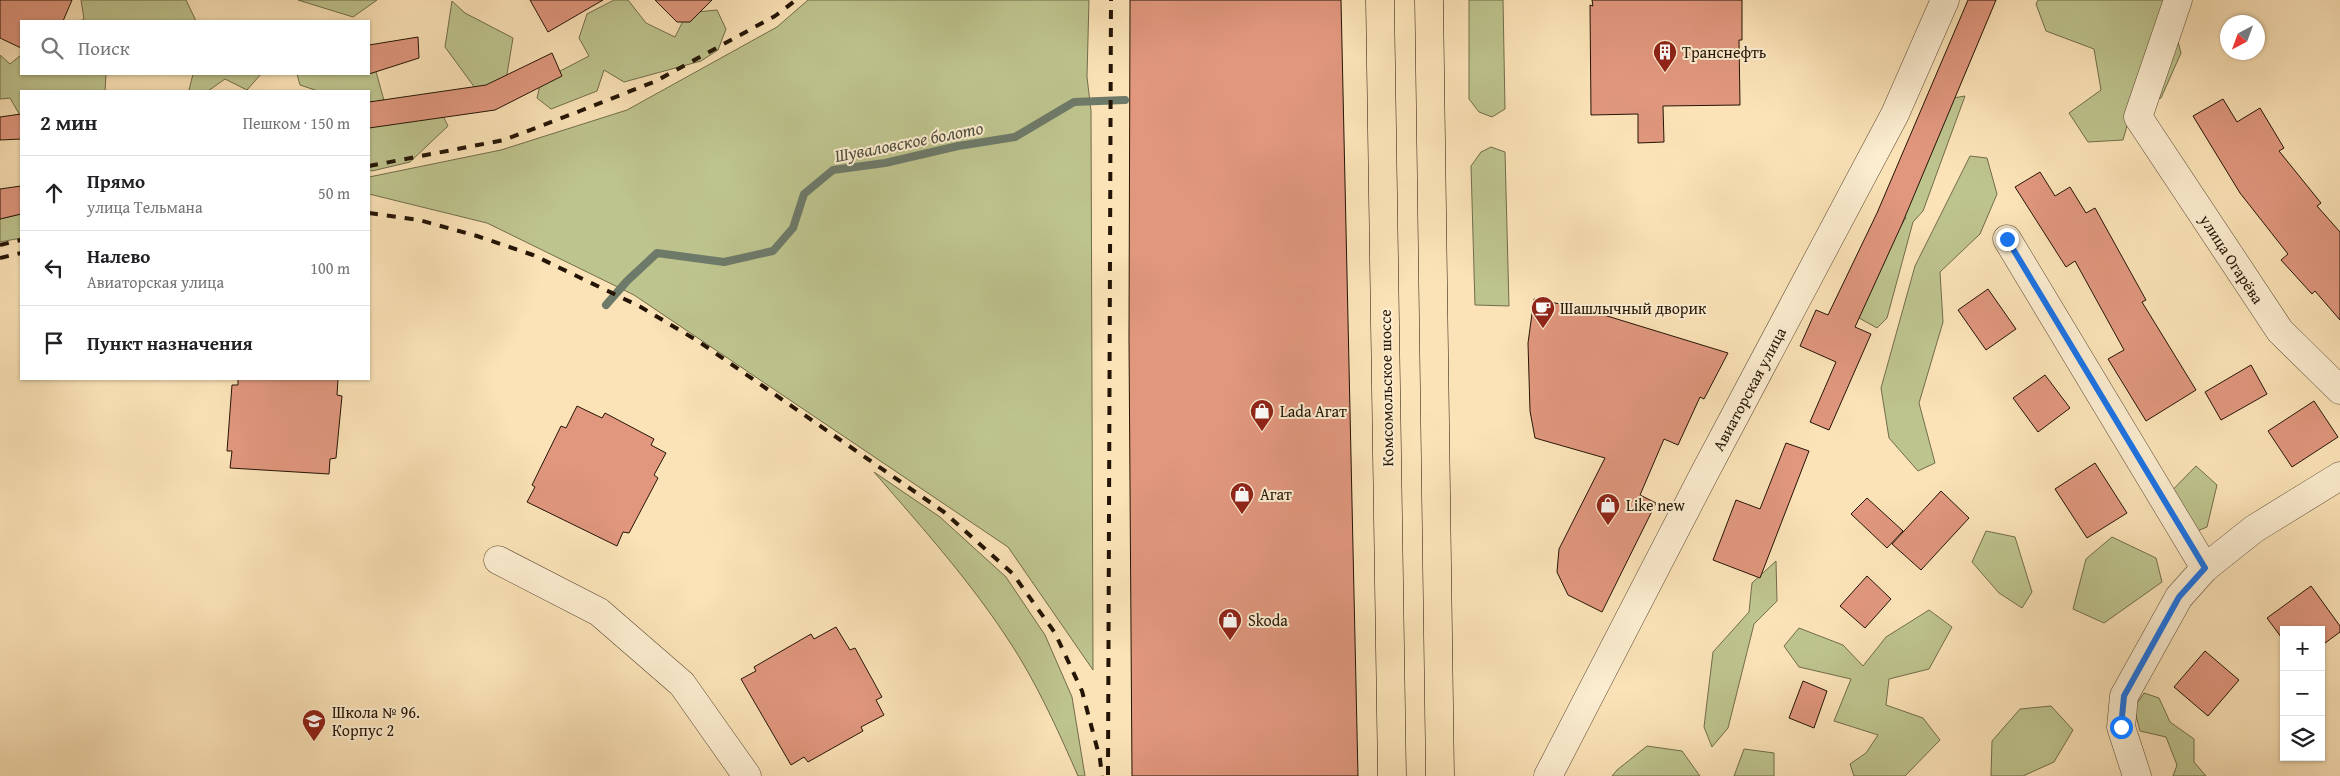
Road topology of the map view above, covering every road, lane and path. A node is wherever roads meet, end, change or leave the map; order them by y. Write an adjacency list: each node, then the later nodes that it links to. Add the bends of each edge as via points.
1 (1380, 0): 11 (main road, Комсомольское шоссе)
2 (1429, 0): 12 (main road)
3 (1945, 0): 13 (street, Авиаторская улица, via 1895,114)
4 (2178, 0): 6 (street, улица Огарёва, via 2138,117 2280,331)
5 (2007, 239): 9 (street)
6 (2340, 390)
7 (2340, 476): 9 (street, via 2254,529)
8 (498, 560): 10 (street, via 599,612 682,684)
9 (2205, 568): 14 (street, via 2179,597 2124,696 2121,727)
10 (748, 776)
11 (1392, 776)
12 (1440, 776)
13 (1548, 776)
14 (2137, 776)

